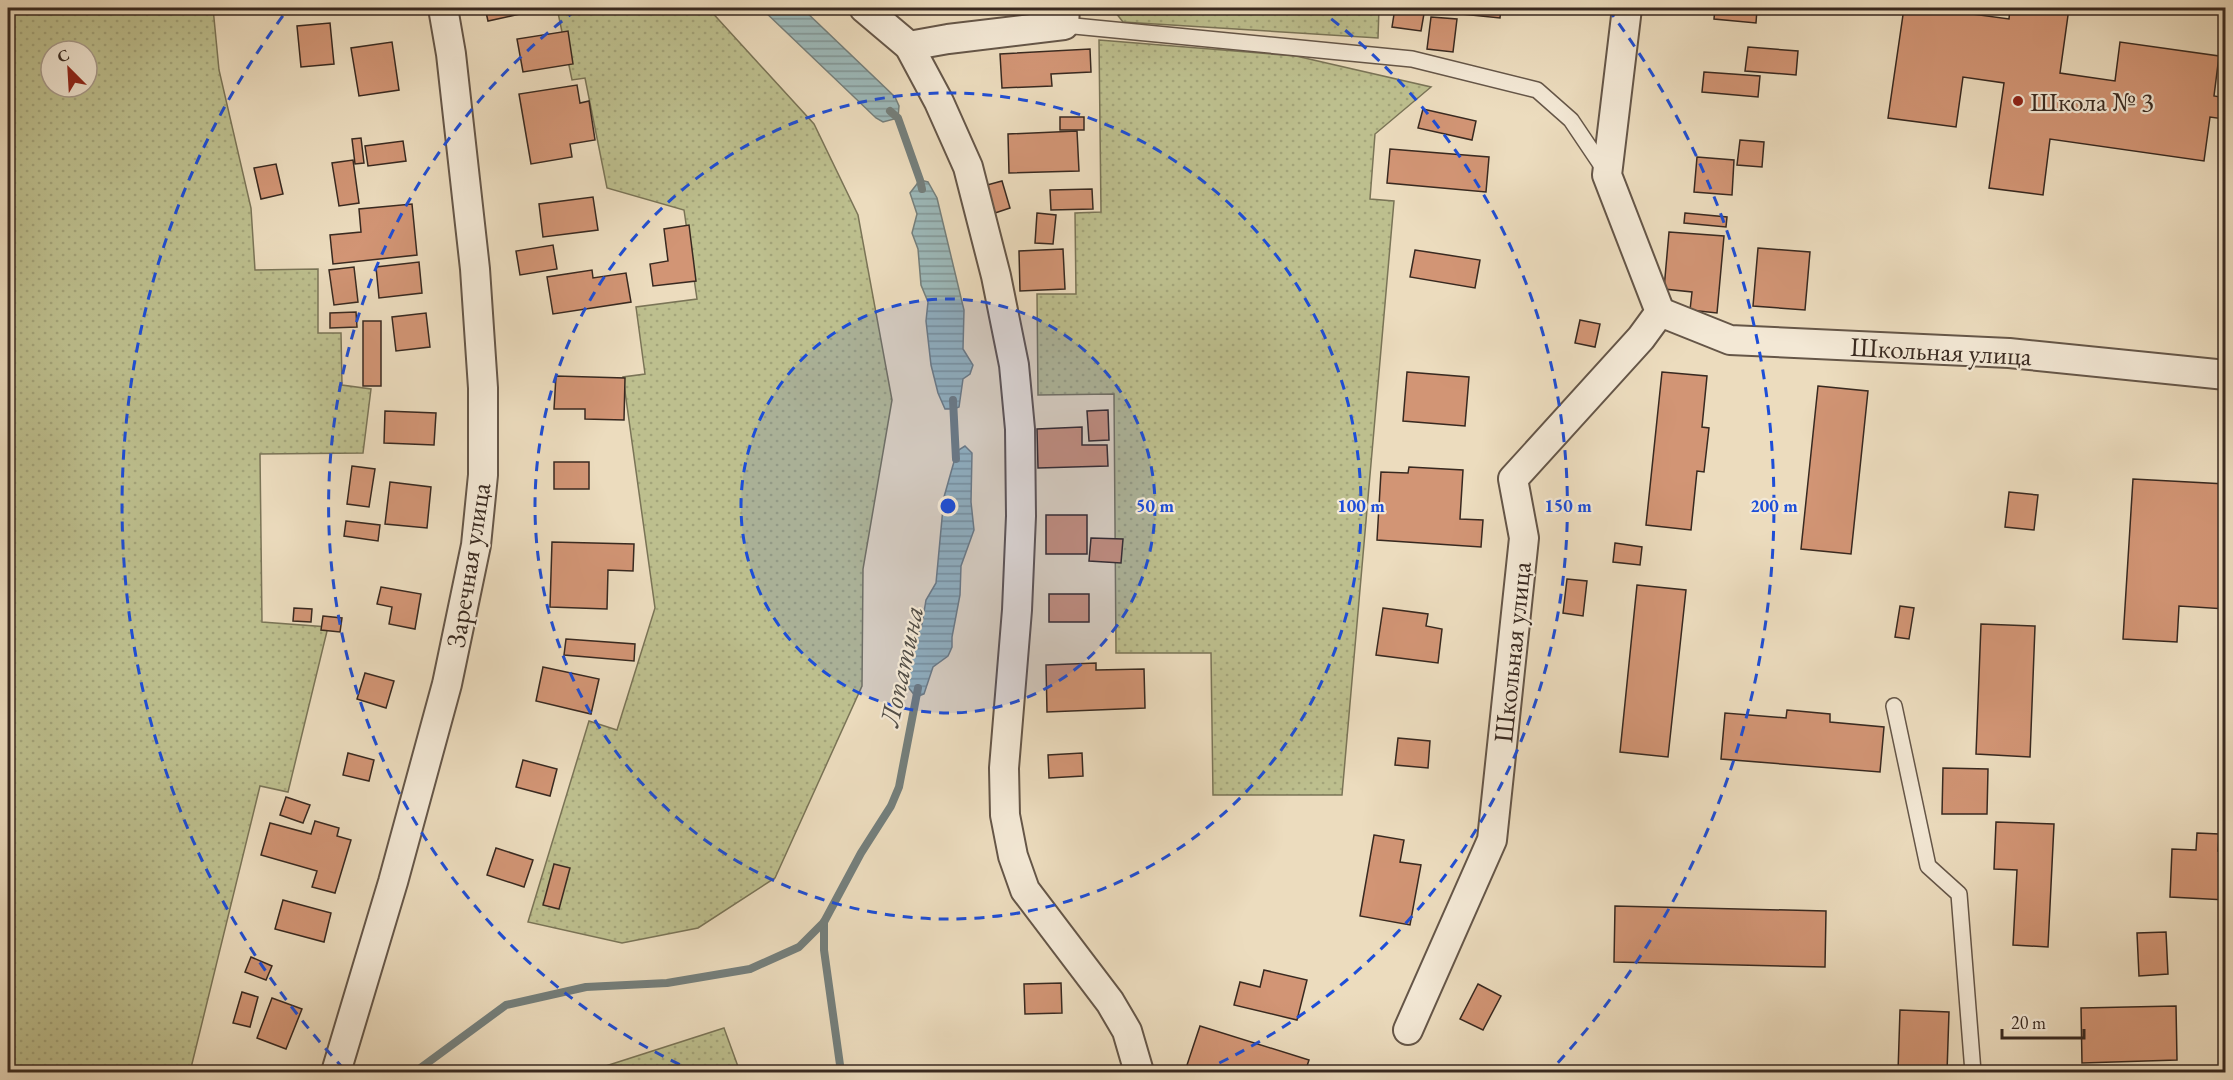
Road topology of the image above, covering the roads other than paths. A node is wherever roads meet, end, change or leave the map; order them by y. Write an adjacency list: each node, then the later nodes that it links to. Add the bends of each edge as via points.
1 (443, 8): 11 (street, Заречная улица, via 475,269 483,388 483,476 476,545 447,684)
2 (864, 8): 5 (street)
3 (1627, 8): 6 (street)
4 (1064, 16): 5 (street); 6 (lane, via 1412,60 1537,90 1571,120)
5 (909, 46): 12 (street, via 968,167 1014,365 1020,429 1021,516 1004,768 1005,815 1013,856 1025,890 1110,1002 1127,1031)
6 (1607, 175): 7 (street)
7 (1660, 312): 8 (street, Школьная улица, via 1730,340 2009,353); 10 (street, Школьная улица, via 1513,479 1524,538 1492,840)
8 (2226, 375)
9 (1894, 706): 13 (lane, via 1928,866 1959,894)
10 (1407, 1030)
11 (336, 1072)
12 (1139, 1072)
13 (1973, 1072)

